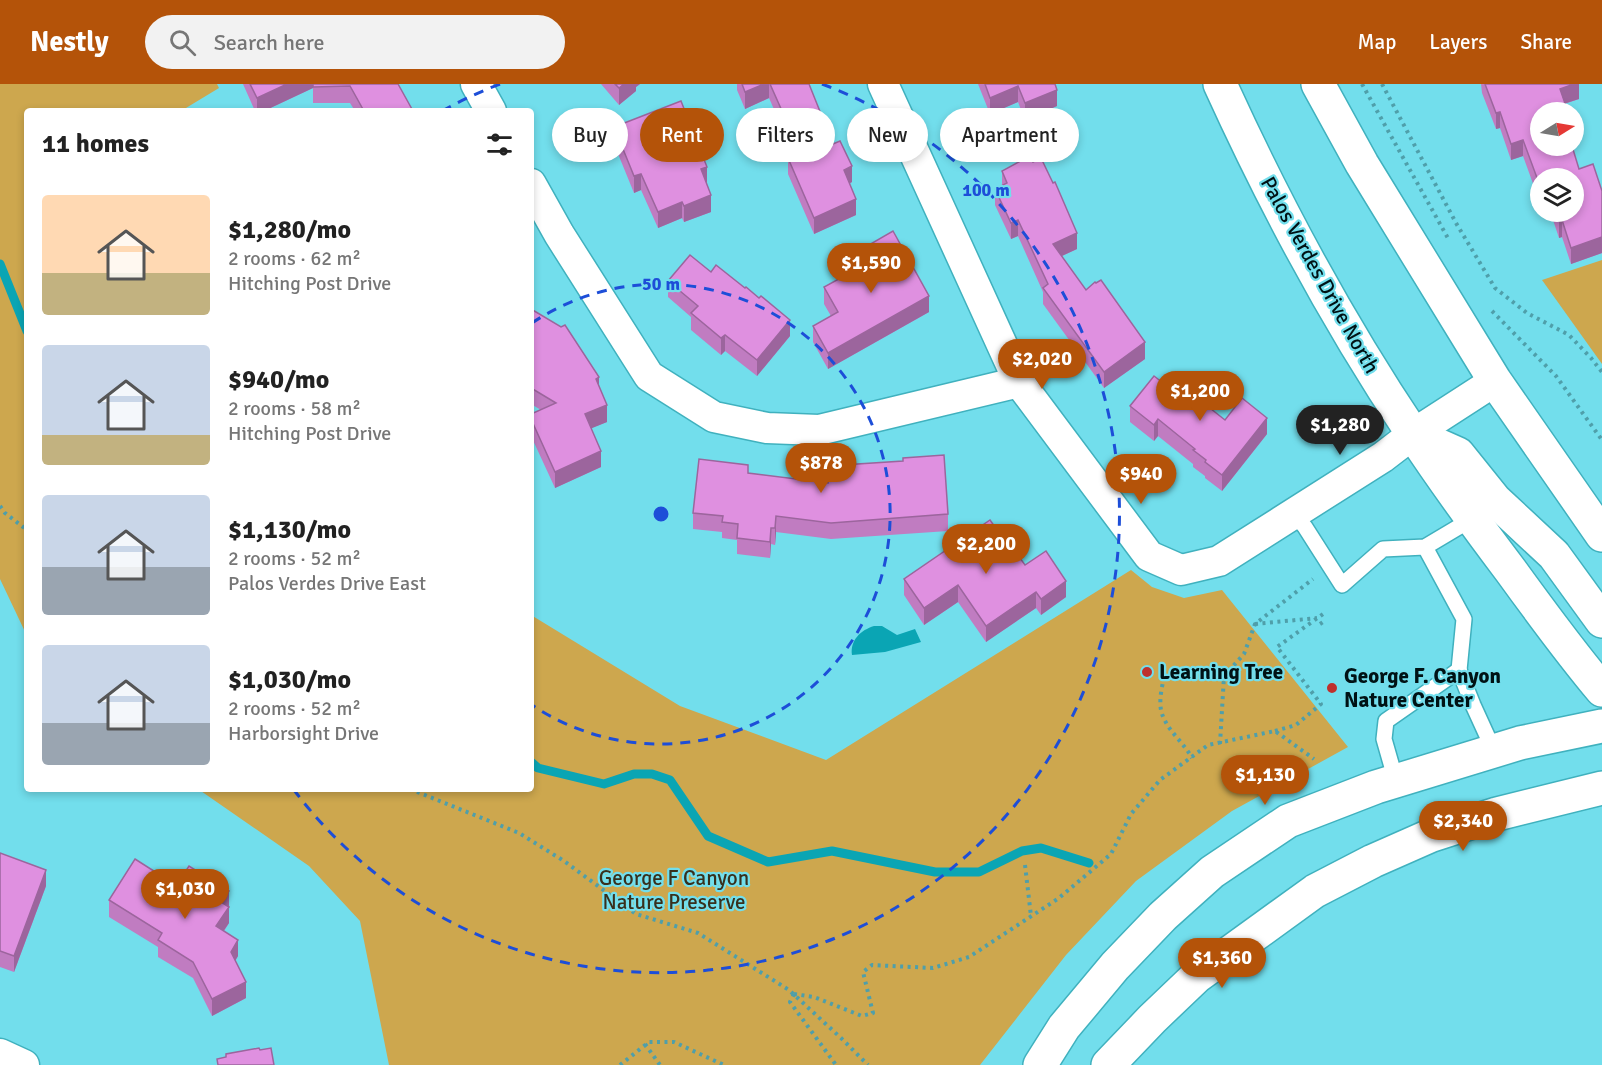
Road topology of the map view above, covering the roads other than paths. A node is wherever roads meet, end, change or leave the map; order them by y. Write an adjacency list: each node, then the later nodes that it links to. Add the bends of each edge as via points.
1 (476, 84): 5 (street)
2 (883, 84): 8 (street)
3 (1220, 84): 9 (main road, Palos Verdes Drive North, via 1315,273)
4 (1318, 84): 7 (main road, via 1362,164)
5 (489, 108)
6 (534, 189): 8 (street, via 649,376 714,417 767,428 819,430)
7 (1495, 381): 9 (street); 12 (main road)
8 (1019, 382): 10 (street, via 1149,556 1181,570 1220,561)
9 (1413, 434): 10 (street); 11 (main road, Palos Verdes Drive North); 14 (main road, via 1458,454 1495,500 1554,555)
10 (1294, 514): 13 (lane, via 1342,585 1383,549)
11 (1472, 519): 13 (lane); 16 (main road, Palos Verdes Drive North)
12 (1602, 535)
13 (1425, 547): 15 (lane, via 1464,619)
14 (1602, 621)
15 (1459, 670): 18 (lane); 19 (lane, via 1386,721 1384,739)
16 (1602, 690)
17 (1602, 726): 18 (main road)
18 (1494, 751): 19 (main road)
19 (1396, 781): 23 (main road, via 1288,821 1212,872 1116,966 1064,1027)
20 (1602, 788): 24 (main road, via 1432,835 1315,891 1196,977)
21 (0, 1054): 22 (street)
22 (24, 1065)
23 (1040, 1065)
24 (1108, 1065)

